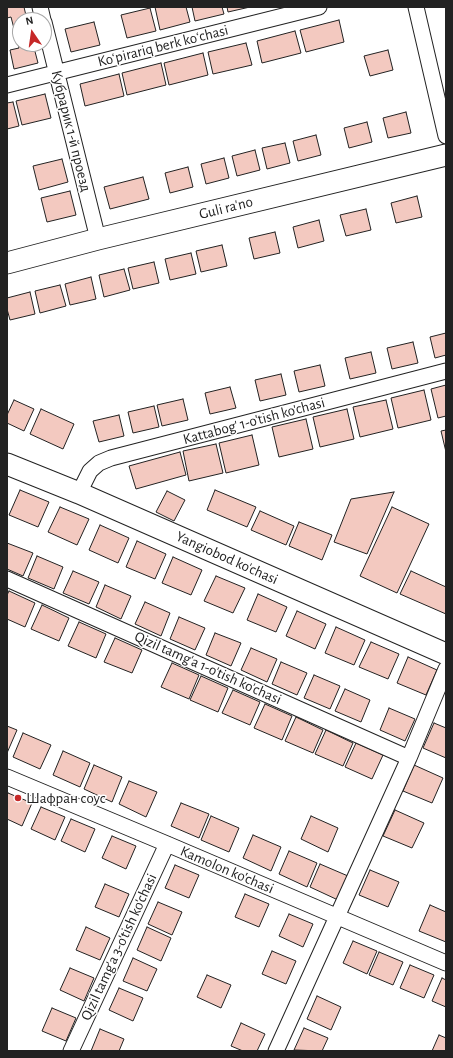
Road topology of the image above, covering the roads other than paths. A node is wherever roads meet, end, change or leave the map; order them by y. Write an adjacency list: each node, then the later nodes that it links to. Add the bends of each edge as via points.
1 (319, 7): 4 (street, Koʻpirariq berk koʻchasi)
2 (416, 7): 6 (street)
3 (51, 52): 4 (street, Кубрарик 1-й проезд)
4 (56, 73): 5 (street, Koʻpirariq berk koʻchasi); 8 (street, Кубрарик 1-й проезд)
5 (7, 85)
6 (446, 136)
7 (446, 155): 8 (street, Guli ra'no)
8 (98, 240): 9 (street, Guli ra'no)
9 (7, 263)
10 (446, 371): 12 (street, Kattabog' 1-o'tish ko'chasi, via 111,458 99,463 90,471)
11 (7, 464): 12 (street, Yangiobod ko'chasi)
12 (79, 493): 14 (street, Yangiobod ko'chasi)
13 (7, 579): 16 (street, Qizil tamg'a 1-o'tish ko'chasi)
14 (446, 654)
15 (446, 669): 16 (street)
16 (409, 758): 19 (street)
17 (8, 781): 18 (street, Kamolon ko'chasi)
18 (167, 844): 19 (street, Kamolon ko'chasi); 21 (street, Qizil tamg'a 3-o'tish ko'chasi)
19 (338, 917): 20 (street, Kamolon ko'chasi); 22 (street)
20 (446, 963)
21 (71, 1051)
22 (276, 1051)

